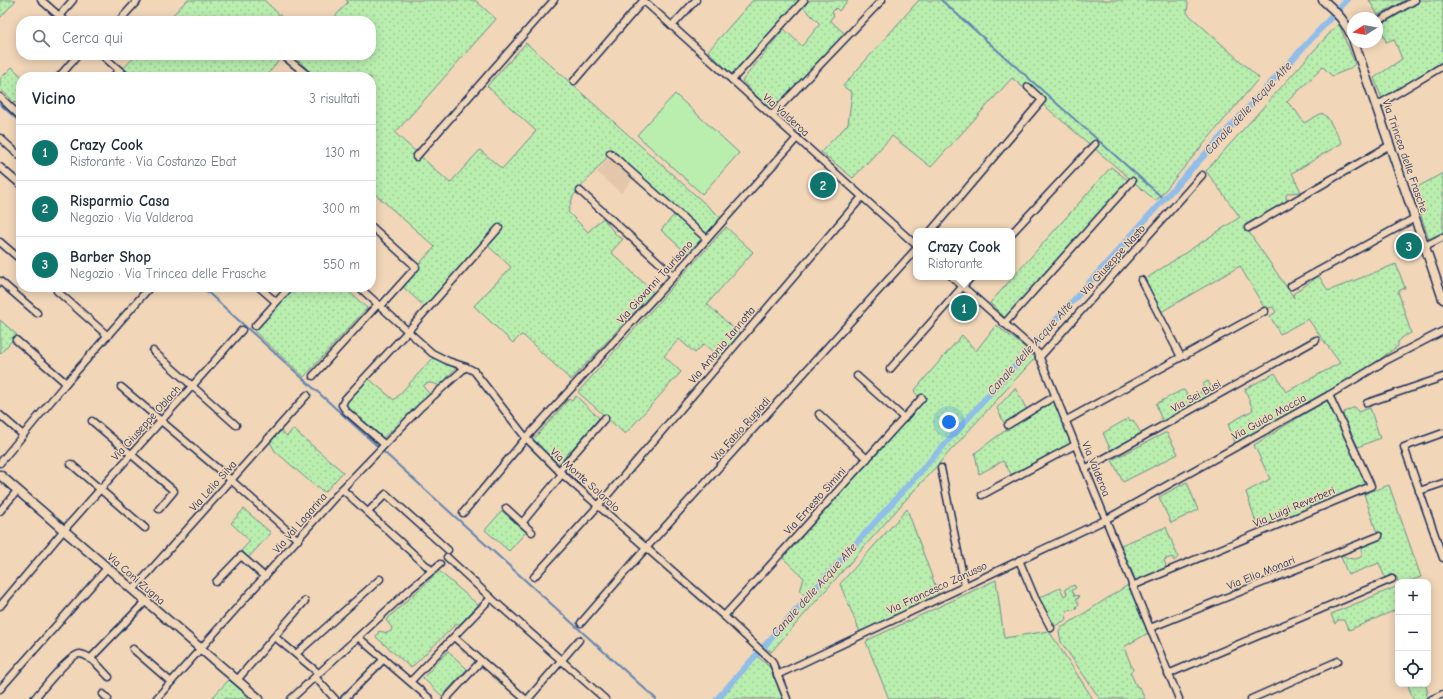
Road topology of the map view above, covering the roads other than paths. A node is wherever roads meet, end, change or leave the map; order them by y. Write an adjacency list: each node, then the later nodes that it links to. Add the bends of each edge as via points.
1 (41, 0): 11 (street)
2 (73, 0): 11 (street)
3 (138, 0): 12 (street)
4 (554, 0): 38 (street)
5 (643, 0): 14 (street, Via Valderoa); 26 (street)
6 (696, 0): 14 (street)
7 (804, 0): 25 (street)
8 (882, 0): 31 (street)
9 (1323, 0): 15 (street, via 1340,16)
10 (1414, 0): 13 (street)
11 (59, 16)
12 (124, 16)
13 (1383, 18)
14 (672, 26): 25 (street, Via Valderoa)
15 (1347, 27)
16 (1356, 48): 29 (street, Via Trincea delle Frasche)
17 (74, 60): 22 (street)
18 (108, 60): 21 (street)
19 (289, 60): 24 (street)
20 (1443, 66): 29 (street)
21 (119, 70): 23 (street)
22 (63, 72)
23 (121, 72)
24 (304, 72)
25 (732, 80): 31 (street, Via Valderoa)
26 (574, 81)
27 (1028, 87): 47 (street, via 1042,100)
28 (0, 97): 30 (street)
29 (1376, 106): 35 (street, Via Trincea delle Frasche)
30 (16, 111)
31 (772, 115): 33 (street, Via Valderoa)
32 (0, 138): 36 (street)
33 (797, 138): 44 (street, Via Valderoa); 52 (street, Via Giovanni Taurisano)
34 (1095, 144): 49 (street)
35 (1390, 145): 45 (street, Via Trincea delle Frasche); 48 (street)
36 (16, 152)
37 (610, 153): 52 (street)
38 (416, 157)
39 (0, 167): 41 (street)
40 (1202, 175): 84 (street, Via Giuseppe Nasto)
41 (16, 181)
42 (1132, 181): 75 (street)
43 (580, 191): 58 (street)
44 (862, 197): 54 (street, Via Valderoa); 128 (street, Via Antonio Iannotta)
45 (1415, 218): 55 (street, Via Trincea delle Frasche); 63 (street)
46 (499, 228): 78 (street)
47 (934, 228)
48 (1248, 228)
49 (1015, 230)
50 (376, 231): 72 (street, via 416,267)
51 (1443, 236): 55 (street)
52 (707, 240): 58 (street, Via Giovanni Taurisano)
53 (0, 242): 57 (street)
54 (913, 242)
55 (1424, 246): 70 (street, Via Trincea delle Frasche)
56 (913, 252): 143 (street, Via Fabio Rugiadi)
57 (16, 256)
58 (674, 276): 110 (street, Via Giovanni Taurisano)
59 (955, 280): 64 (street, Via Valderoa)
60 (968, 280): 64 (street)
61 (1141, 280): 85 (street)
62 (0, 281): 74 (street)
63 (1291, 286)
64 (962, 287): 75 (street, Via Valderoa); 87 (street)
65 (58, 292): 80 (street)
66 (145, 292): 80 (street)
67 (265, 292): 71 (street)
68 (285, 292): 71 (street)
69 (365, 292): 72 (street, Via Monte Solarolo)
70 (1442, 293)
71 (276, 302): 76 (street)
72 (379, 305): 78 (street, Via Monte Solarolo); 88 (street)
73 (1265, 311): 85 (street)
74 (36, 313)
75 (1004, 324): 84 (street, Via Valderoa)
76 (255, 326)
77 (242, 330): 92 (street, Via Giuseppe Oblach)
78 (408, 331): 86 (street, Via Monte Solarolo, via 432,353 448,362); 111 (street, via 342,405)
79 (1443, 331): 95 (street, Via Guido Moccia)
80 (108, 336): 91 (street)
81 (16, 340): 91 (street)
82 (1316, 340): 118 (street, Via Sei Busi)
83 (153, 351): 92 (street)
84 (1038, 356): 96 (street, Via Valderoa)
85 (1181, 357): 105 (street)
86 (466, 367): 110 (street, Via Monte Solarolo, via 474,371); 111 (street, Via Val Lagarina)
87 (890, 369)
88 (313, 376)
89 (857, 376): 102 (street)
90 (1443, 376): 98 (street)
91 (66, 383): 109 (street)
92 (192, 386): 104 (street, Via Giuseppe Oblach); 106 (street)
93 (121, 387): 104 (street)
94 (307, 395): 121 (street, Via Lelio Silva)
95 (1328, 395): 134 (street, Via Guido Moccia); 157 (street, Via Luigi Reverberi, via 1371,486)
96 (1055, 396): 105 (street, Via Valderoa); 107 (street)
97 (922, 398): 102 (street, Via Ernesto Simini)
98 (1367, 403)
99 (819, 414): 114 (street)
100 (0, 415): 109 (street)
101 (605, 418): 119 (street)
102 (904, 418): 114 (street, Via Ernesto Simini)
103 (92, 421): 113 (street)
104 (161, 421): 113 (street, Via Giuseppe Oblach); 121 (street)
105 (1065, 422): 112 (street, Via Valderoa)
106 (236, 425)
107 (1008, 425)
108 (1443, 433): 126 (street, via 1404,447)
109 (23, 435): 115 (street)
110 (526, 438): 119 (street, Via Monte Solarolo); 133 (street, Via Giovanni Taurisano)
111 (384, 444): 124 (street, Via Val Lagarina)
112 (1075, 445): 118 (street, Via Valderoa); 127 (street)
113 (131, 455): 123 (street, Via Giuseppe Oblach); 130 (street, via 174,491)
114 (867, 459): 163 (street, Via Ernesto Simini)
115 (0, 463)
116 (71, 464): 123 (street)
117 (941, 468): 156 (street)
118 (1085, 469): 134 (street, Via Valderoa)
119 (561, 472): 128 (street, Via Monte Solarolo); 135 (street)
120 (0, 475): 125 (street, Via Coni Zugna)
121 (231, 480): 142 (street); 158 (street, Via Lelio Silva)
122 (1443, 483): 126 (street)
123 (100, 489): 136 (street); 137 (street, Via Giuseppe Oblach)
124 (342, 489): 132 (street); 142 (street, Via Val Lagarina)
125 (17, 491): 131 (street); 137 (street, Via Coni Zugna)
126 (1420, 491): 140 (street)
127 (982, 495)
128 (598, 506): 143 (street, Via Monte Solarolo); 152 (street, Via Antonio Iannotta)
129 (506, 508): 135 (street)
130 (159, 509)
131 (0, 511)
132 (368, 512): 144 (street, via 386,494); 150 (street)
133 (462, 513)
134 (1105, 520): 147 (street, Via Francesco Zanusso); 157 (street, Via Valderoa)
135 (522, 523): 138 (street)
136 (145, 528)
137 (64, 530): 149 (street, Via Coni Zugna); 162 (street, Via Giuseppe Oblach)
138 (532, 532)
139 (1443, 532): 140 (street)
140 (1436, 535): 146 (street)
141 (1380, 536): 166 (street, Via Elio Monari)
142 (298, 540): 151 (street, Via Val Lagarina)
143 (646, 548): 163 (street, Via Monte Solarolo); 164 (street, Via Fabio Rugiadi)
144 (448, 550)
145 (447, 557): 159 (street)
146 (1443, 558)
147 (1019, 560): 156 (street, Via Francesco Zanusso); 165 (street, via 1034,598)
148 (440, 564): 169 (street)
149 (107, 568): 158 (street, Via Coni Zugna); 186 (street)
150 (429, 568)
151 (265, 577): 155 (street, via 241,556); 172 (street, Via Val Lagarina)
152 (534, 577)
153 (380, 578): 173 (street)
154 (1392, 579): 180 (street)
155 (216, 582)
156 (965, 586): 181 (street, Via Francesco Zanusso)
157 (1132, 586): 166 (street, Via Valderoa)
158 (134, 590): 160 (street, Via Coni Zugna)
159 (491, 598): 168 (street); 176 (street)
160 (146, 601): 172 (street, Via Coni Zugna); 174 (street)
161 (305, 601): 167 (street)
162 (0, 606)
163 (724, 616): 181 (street, Via Monte Solarolo, via 772,661)
164 (581, 623)
165 (1051, 628)
166 (1150, 628): 180 (street, Via Valderoa)
167 (275, 636): 173 (street); 183 (street)
168 (454, 637): 177 (street); 184 (street)
169 (359, 638): 175 (street); 179 (street)
170 (579, 640): 176 (street)
171 (133, 648): 185 (street)
172 (200, 649): 183 (street, Via Coni Zugna); 185 (street, Via Val Lagarina)
173 (296, 654): 179 (street)
174 (90, 659): 182 (street); 189 (street, via 80,654 74,655)
175 (384, 659): 184 (street); 195 (street)
176 (562, 660): 199 (street); 200 (street)
177 (481, 661): 197 (street); 198 (street)
178 (1338, 661): 203 (street)
179 (315, 674): 193 (street); 194 (street)
180 (1168, 674): 202 (street, Via Valderoa)
181 (777, 675): 201 (street, Via Monte Solarolo)
182 (109, 677)
183 (238, 680): 192 (street, Via Coni Zugna)
184 (411, 681): 196 (street)
185 (171, 682): 191 (street, Via Val Lagarina)
186 (0, 689)
187 (103, 694): 190 (street)
188 (1443, 694): 204 (street)
189 (34, 699)
190 (108, 699)
191 (156, 699)
192 (259, 699)
193 (291, 699)
194 (335, 699)
195 (344, 699)
196 (430, 699)
197 (446, 699)
198 (525, 699)
199 (528, 699)
200 (605, 699)
201 (787, 699)
202 (1179, 699)
203 (1251, 699)
204 (1432, 699)

